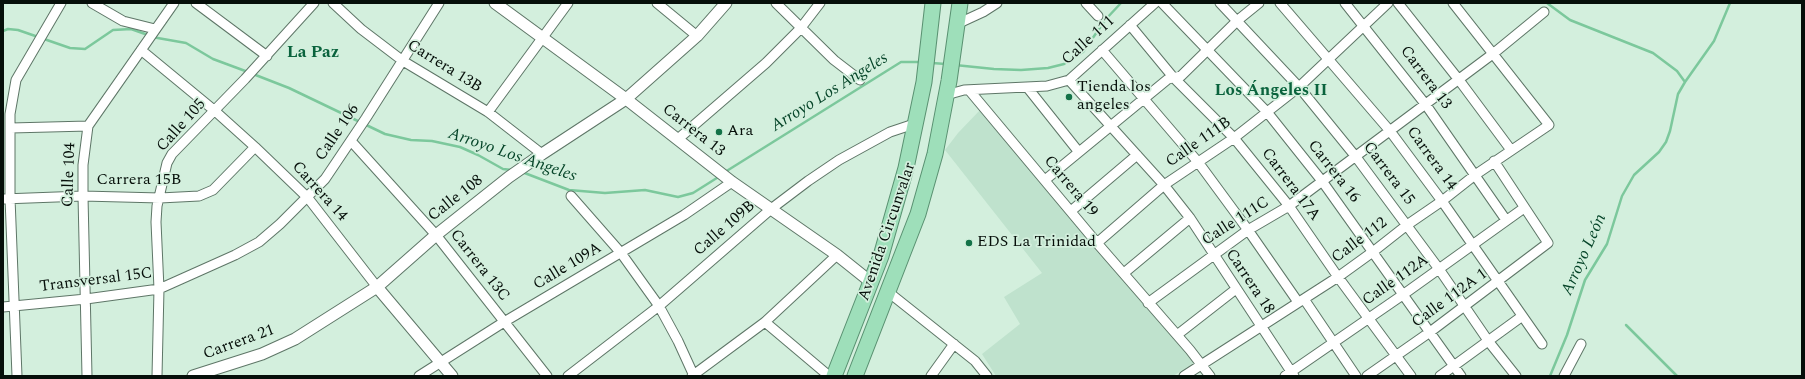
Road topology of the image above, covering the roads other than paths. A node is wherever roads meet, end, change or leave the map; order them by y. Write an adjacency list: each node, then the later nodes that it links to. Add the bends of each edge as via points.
1 (61, 3): 58 (street, via 16,80)
2 (92, 3): 33 (street, via 123,21)
3 (174, 3): 33 (street, Calle 104)
4 (196, 3): 41 (street)
5 (314, 3): 41 (street, Calle 105)
6 (333, 3): 43 (street, Carrera 13B, via 361,29)
7 (439, 3): 43 (street, Calle 106)
8 (495, 3): 36 (street, Carrera 13)
9 (568, 3): 36 (street)
10 (657, 3): 35 (street)
11 (726, 3): 35 (street, Calle 108)
12 (776, 3): 32 (street)
13 (820, 3): 32 (street)
14 (933, 3): 59 (highway, Avenida Circunvalar, via 924,82)
15 (960, 3): 34 (highway, Avenida Circunvalar)
16 (997, 3): 34 (street)
17 (1086, 3): 28 (street)
18 (1155, 3): 30 (street, Calle 111)
19 (1162, 3): 39 (street, Carrera 16)
20 (1220, 3): 29 (street, Carrera 15)
21 (1258, 3): 29 (street)
22 (1280, 3): 42 (street, Carrera 14)
23 (1345, 3): 31 (street, Carrera 13)
24 (1388, 3): 31 (street, Calle 111B)
25 (1398, 3): 47 (street)
26 (1454, 3): 40 (street)
27 (1544, 12): 40 (street, Calle 111C)
28 (1098, 16)
29 (1238, 20): 39 (street); 50 (street, Carrera 15)
30 (1130, 25): 38 (street, Calle 111); 44 (street, Carrera 17A)
31 (1364, 26): 42 (street, Calle 111B); 54 (street, Carrera 13)
32 (800, 28): 45 (street); 65 (street, via 766,64)
33 (155, 30): 37 (street, Calle 104)
34 (956, 31): 48 (highway, Avenida Circunvalar)
35 (697, 36): 52 (street, Calle 108)
36 (542, 38): 52 (street, Carrera 13); 56 (street)
37 (141, 50): 55 (street, Carrera 14); 61 (street, Calle 104)
38 (1102, 50): 46 (street, Calle 111); 53 (street)
39 (1208, 50): 44 (street, via 1181,76); 57 (street, Carrera 16)
40 (1494, 53): 47 (street, Calle 111C); 68 (street, Calle 112, via 1549,125)
41 (267, 56): 55 (street, Calle 105)
42 (1328, 59): 50 (street, Calle 111B); 63 (street, Carrera 14)
43 (403, 61): 56 (street, Carrera 13B); 66 (street, Calle 106)
44 (1173, 77): 53 (street); 64 (street, Carrera 17A)
45 (860, 80)
46 (1069, 80): 49 (street, Calle 111, via 1047,86); 60 (street, Carrera 18)
47 (1460, 80): 54 (street, Calle 111C); 68 (street)
48 (947, 86): 51 (street, Calle 111); 110 (highway, Avenida Circunvalar, via 935,154 918,214)
49 (1027, 87): 51 (street, Calle 111); 69 (street)
50 (1299, 87): 57 (street, Calle 111B); 72 (street, Carrera 15)
51 (966, 90): 77 (street, Carrera 19)
52 (626, 99): 65 (street, Carrera 13); 70 (street, Calle 108)
53 (1143, 99): 60 (street); 74 (street)
54 (1426, 105): 63 (street, Calle 111C); 75 (street, Carrera 13)
55 (215, 111): 67 (street, Carrera 14); 82 (street, Calle 105, via 172,154 167,163)
56 (488, 112): 70 (street, Carrera 13B)
57 (1267, 112): 64 (street, Calle 111B); 78 (street, Carrera 16)
58 (7, 114): 62 (street)
59 (914, 124): 88 (street, Calle 109B, via 890,132 839,160); 106 (highway, Avenida Circunvalar, via 906,168)
60 (1110, 125): 69 (street); 71 (street, Carrera 18)
61 (88, 126): 62 (street); 80 (street, Calle 104, via 83,165)
62 (11, 128): 84 (street)
63 (1390, 131): 72 (street, Calle 111C); 85 (street, Carrera 14)
64 (1234, 138): 74 (street, Calle 111B); 86 (street, Carrera 17A)
65 (678, 139): 76 (street, Carrera 13)
66 (351, 141): 83 (street, Calle 106, via 325,179); 94 (street, Carrera 13C)
67 (255, 147): 82 (street, Carrera 15B, via 213,190 199,196); 83 (street, Carrera 14)
68 (1511, 150): 73 (street, Calle 112)
69 (1078, 151): 77 (street)
70 (542, 154): 94 (street, Calle 108)
71 (1137, 155): 79 (street, Carrera 18); 89 (street)
72 (1356, 157): 78 (street, Calle 111C); 92 (street, Carrera 15)
73 (1494, 161): 75 (street, Calle 112); 87 (street)
74 (1198, 162): 79 (street, Calle 111B); 93 (street)
75 (1475, 175): 85 (street, Calle 112); 91 (street, Carrera 13)
76 (730, 180): 88 (street, Carrera 13); 98 (street, Calle 109A, via 684,215)
77 (1044, 180): 89 (street, Carrera 19)
78 (1322, 181): 86 (street, Calle 111C); 97 (street, Carrera 16)
79 (1164, 185): 90 (street, Carrera 18); 95 (street, Calle 111B)
80 (83, 196): 82 (street, Carrera 15B); 84 (street, Carrera 15B); 112 (street, Calle 104)
81 (571, 196): 98 (street)
82 (160, 198): 108 (street, Calle 105, via 156,222)
83 (308, 198): 99 (street, Calle 106, via 259,242); 107 (street, Carrera 14)
84 (6, 199): 115 (street)
85 (1442, 201): 92 (street, Calle 112); 96 (street, Carrera 14)
86 (1289, 206): 93 (street, Calle 111C); 104 (street, Carrera 17A)
87 (1524, 208): 91 (street, Calle 112A); 105 (street, Calle 112A 1, via 1548,243)
88 (771, 209): 100 (street, Carrera 13); 116 (street, Calle 109B)
89 (1071, 211): 95 (street, Carrera 19)
90 (1190, 218): 101 (street, Carrera 18); 103 (street)
91 (1506, 220): 96 (street, Calle 112A)
92 (1407, 225): 97 (street, Calle 112); 102 (street, Carrera 15)
93 (1248, 230): 101 (street, Calle 111C); 113 (street)
94 (436, 235): 107 (street, Calle 108); 121 (street, Carrera 13C)
95 (1097, 243): 103 (street, Carrera 19)
96 (1472, 245): 102 (street, Calle 112A); 105 (street, Carrera 14)
97 (1374, 251): 104 (street, Calle 112); 111 (street, Carrera 16)
98 (621, 253): 116 (street); 121 (street, Calle 109A)
99 (235, 255): 108 (street, Transversal 15C)
100 (837, 255): 106 (street, Carrera 13); 122 (street)
101 (1213, 255): 109 (street, Carrera 18); 114 (street, Calle 111C)
102 (1439, 269): 111 (street, Calle 112A); 117 (street, Carrera 15)
103 (1124, 273): 114 (street, Carrera 19)
104 (1338, 277): 113 (street, Calle 112); 120 (street, Carrera 17A)
105 (1498, 282): 117 (street, Calle 112A 1); 119 (street, Carrera 14)
106 (872, 283): 147 (highway, Avenida Circunvalar)
107 (377, 287): 126 (street, Calle 108); 134 (street, Carrera 14)
108 (158, 289): 112 (street, Transversal 15C); 140 (street, Calle 105)
109 (1236, 289): 123 (street, Carrera 18); 125 (street)
110 (887, 291): 128 (street); 133 (highway, Avenida Circunvalar)
111 (1404, 294): 120 (street, Calle 112A); 124 (street, Carrera 16)
112 (86, 299): 115 (street, Transversal 15C); 139 (street, Calle 104)
113 (1301, 301): 123 (street, Calle 112); 129 (street)
114 (1148, 303): 125 (street, Carrera 19)
115 (15, 306): 118 (street, Transversal 15C); 138 (street)
116 (659, 306): 145 (street, Calle 109B); 146 (street)
117 (1465, 306): 124 (street, Calle 112A 1); 127 (street, Carrera 15)
118 (3, 307)
119 (1521, 317): 127 (street); 130 (street, Carrera 14)
120 (1368, 319): 129 (street, Calle 112A); 132 (street, Carrera 17A)
121 (504, 322): 134 (street, Calle 109A); 144 (street, Carrera 13C)
122 (765, 322): 146 (street); 147 (street)
123 (1262, 327): 135 (street, Calle 112); 137 (street, Carrera 18)
124 (1430, 332): 132 (street, Calle 112A 1); 136 (street, Carrera 16)
125 (1177, 335): 135 (street, Carrera 19)
126 (295, 339): 141 (street, Carrera 21, via 262,354)
127 (1489, 342): 136 (street); 159 (street, Carrera 15)
128 (954, 344): 150 (street); 151 (street, via 975,361)
129 (1333, 344): 137 (street, Calle 112A); 154 (street)
130 (1542, 344)
131 (1581, 344): 160 (street)
132 (1396, 356): 155 (street, Calle 112A 1); 156 (street, Carrera 17A)
133 (863, 357): 148 (highway, Avenida Circunvalar); 149 (highway)
134 (441, 361): 142 (street, Calle 109A); 143 (street, Carrera 14)
135 (1202, 365): 152 (street, Calle 112); 153 (street, Carrera 19)
136 (1454, 366): 157 (street); 158 (street, Carrera 16)
137 (1290, 375)
138 (17, 376)
139 (87, 376)
140 (157, 376)
141 (193, 376)
142 (419, 376)
143 (452, 376)
144 (547, 376)
145 (568, 376)
146 (693, 376)
147 (830, 376)
148 (855, 376)
149 (861, 376)
150 (932, 376)
151 (987, 376)
152 (1184, 376)
153 (1210, 376)
154 (1356, 376)
155 (1367, 376)
156 (1411, 376)
157 (1440, 376)
158 (1461, 376)
159 (1516, 376)
160 (1564, 376)

